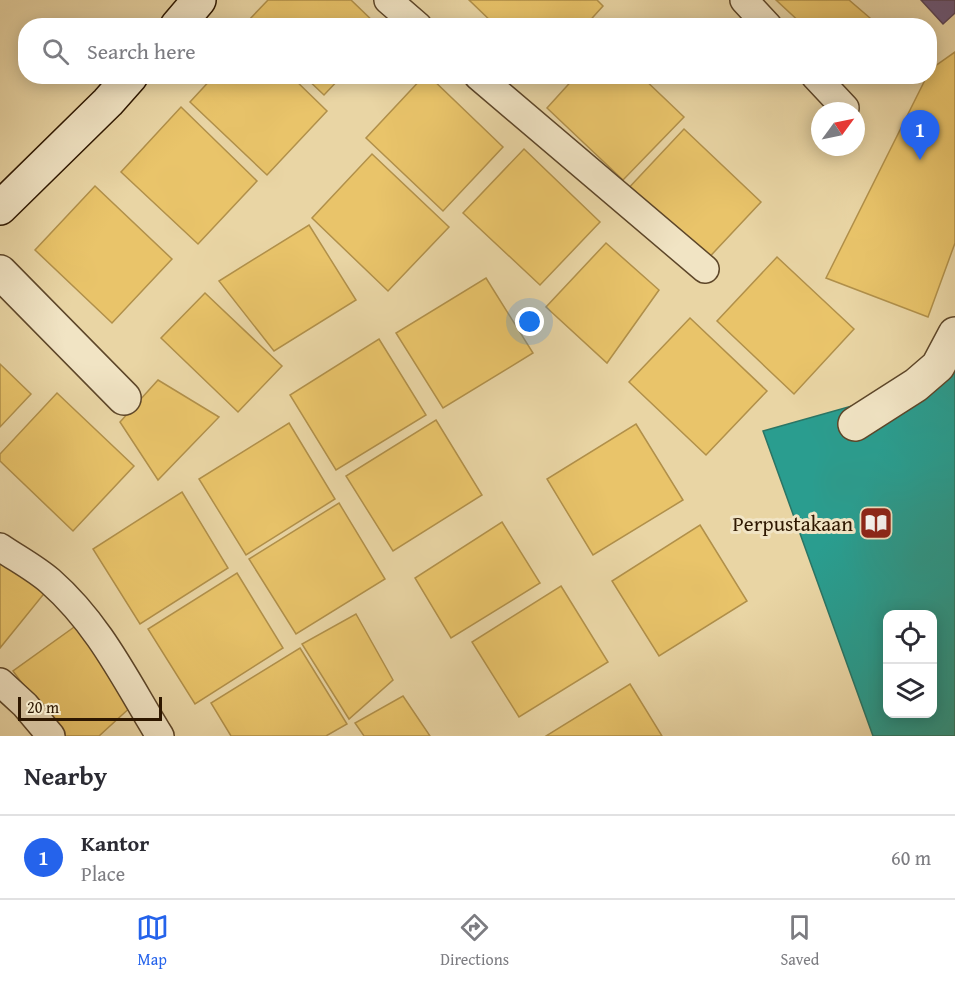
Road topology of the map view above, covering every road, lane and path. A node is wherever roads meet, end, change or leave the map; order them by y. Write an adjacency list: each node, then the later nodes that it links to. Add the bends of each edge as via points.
1 (200, 0): 4 (street)
2 (388, 0): 5 (lane)
3 (744, 0): 6 (lane)
4 (184, 18)
5 (409, 18)
6 (761, 18)
7 (124, 84): 11 (street)
8 (487, 84): 12 (lane)
9 (822, 84): 10 (lane)
10 (839, 102)
11 (0, 208)
12 (705, 269)
13 (0, 272): 15 (street)
14 (955, 334): 16 (street, via 938,366)
15 (124, 398)
16 (855, 424)
17 (0, 547): 20 (lane, via 50,580 85,618 110,651)
18 (0, 682): 19 (lane)
19 (51, 736)
20 (160, 736)

